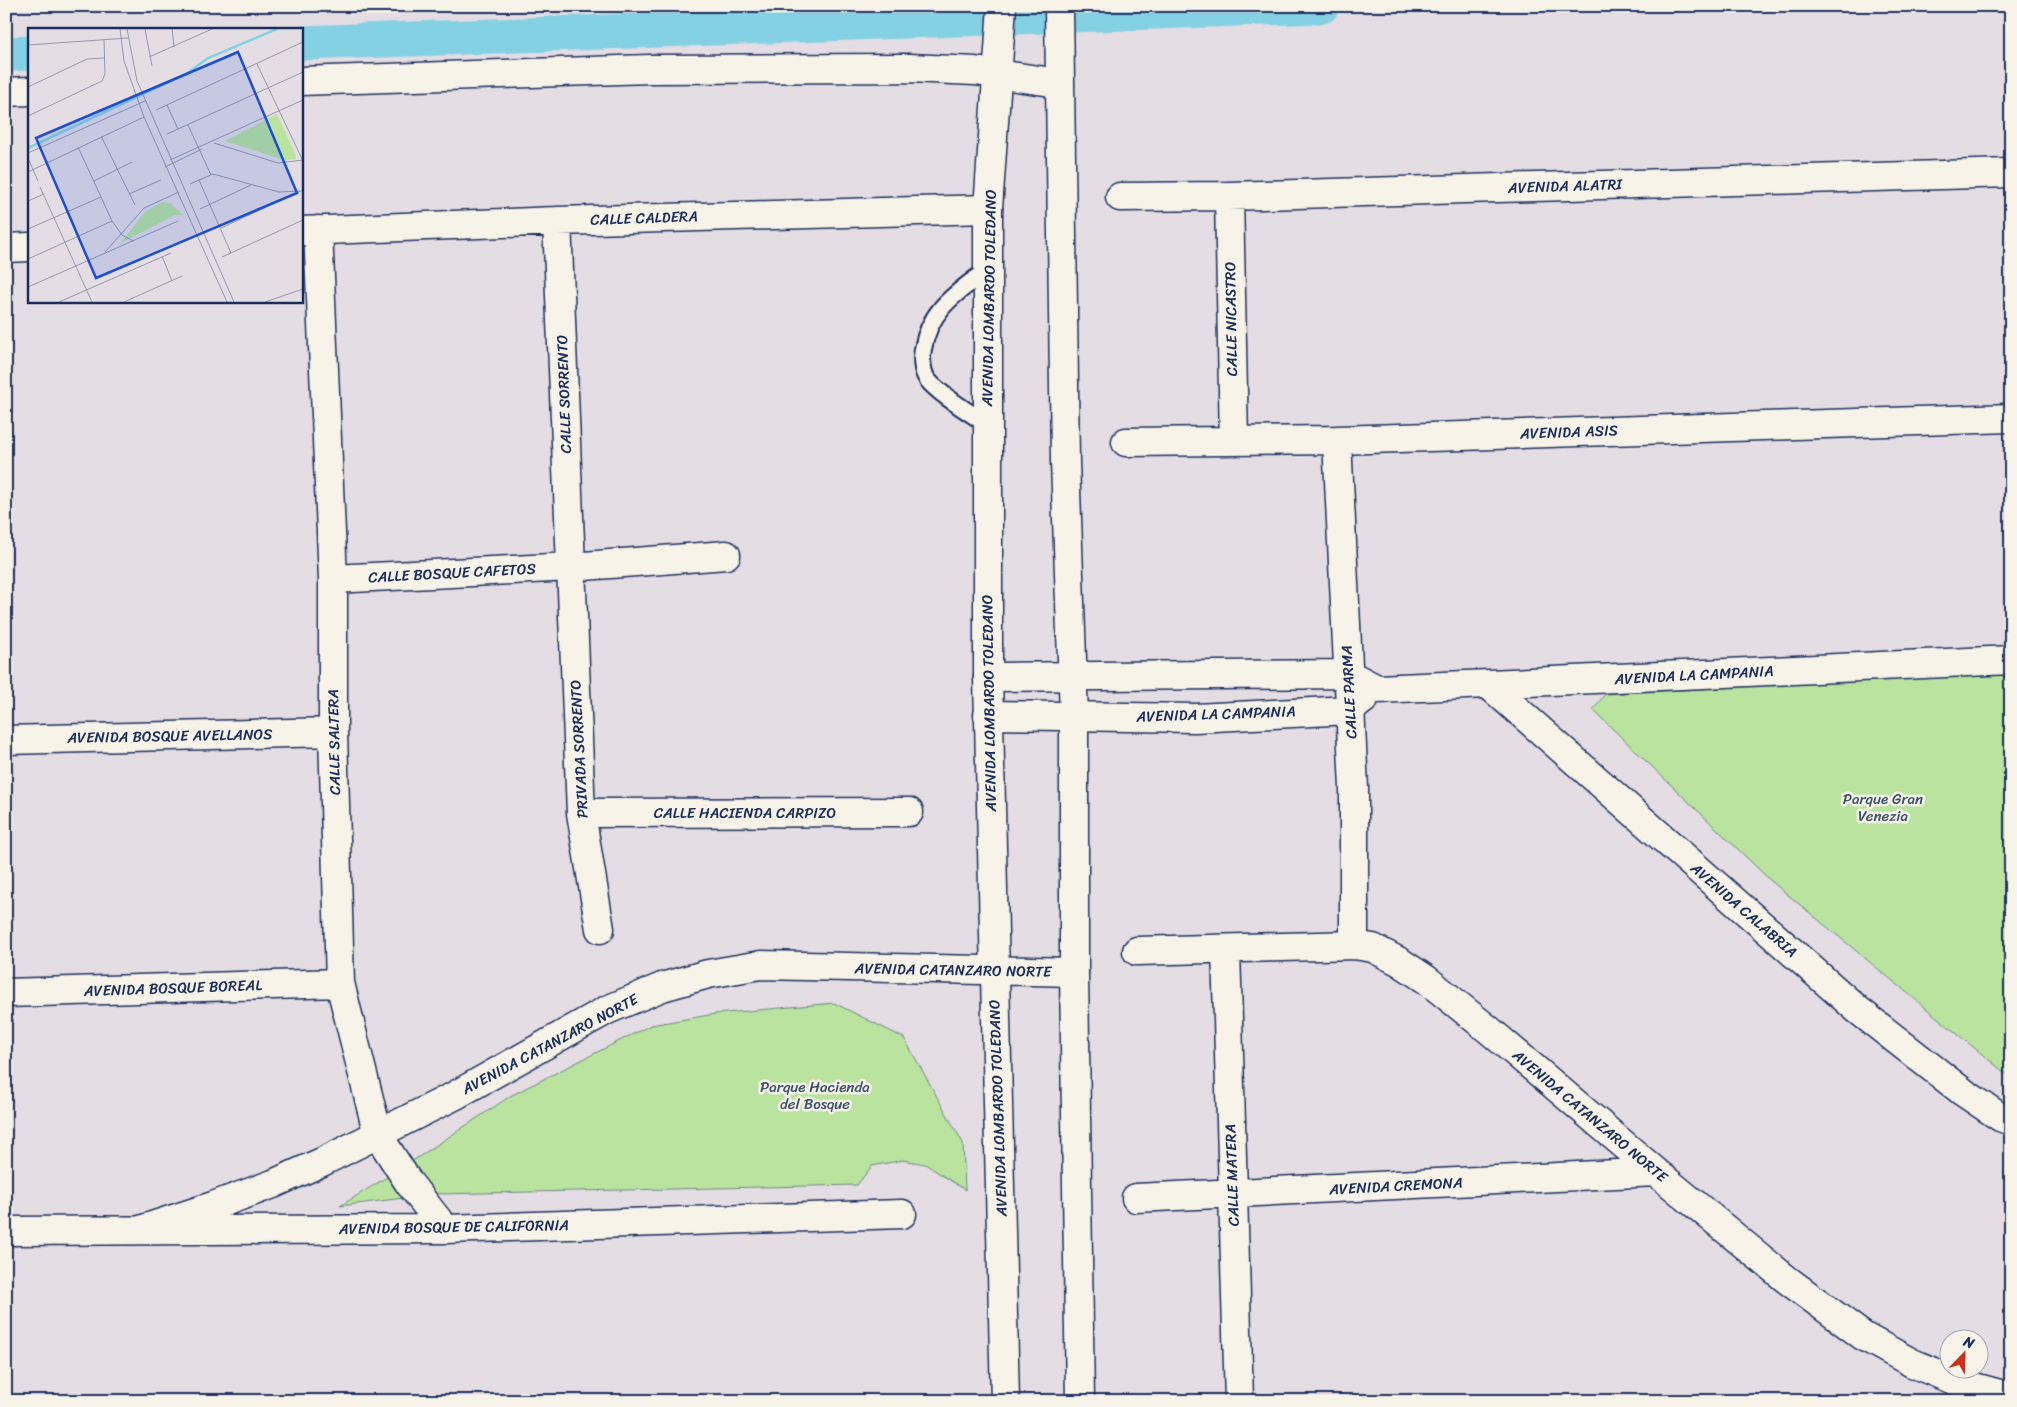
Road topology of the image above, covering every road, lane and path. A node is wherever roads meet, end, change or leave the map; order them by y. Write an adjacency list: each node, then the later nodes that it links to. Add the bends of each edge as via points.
1 (1002, 6): 3 (street, AVENIDA LOMBARDO TOLEDANO)
2 (1059, 6): 5 (street)
3 (999, 61): 4 (street, via 908,68 659,69); 5 (street); 11 (street, AVENIDA LOMBARDO TOLEDANO)
4 (302, 82)
5 (1059, 83): 27 (street, via 1065,461)
6 (28, 91): 7 (street)
7 (6, 92)
8 (2011, 173): 9 (street, AVENIDA ALATRI)
9 (1229, 196): 10 (street, AVENIDA ALATRI); 20 (street, CALLE NICASTRO)
10 (1120, 197)
11 (988, 209): 12 (street, CALLE CALDERA); 16 (street, AVENIDA LOMBARDO TOLEDANO)
12 (557, 221): 13 (street, CALLE CALDERA); 23 (street, CALLE SORRENTO)
13 (310, 230): 24 (street, CALLE SALTERA)
14 (28, 247): 15 (street)
15 (6, 248)
16 (988, 269): 18 (street, AVENIDA LOMBARDO TOLEDANO); 18 (lane, via 936,314 926,332 921,358 927,378 941,392)
17 (2011, 418): 19 (street, AVENIDA ASIS)
18 (988, 425): 29 (street, AVENIDA LOMBARDO TOLEDANO)
19 (1336, 440): 20 (street, AVENIDA ASIS); 26 (street, CALLE PARMA)
20 (1234, 441): 21 (street, AVENIDA ASIS)
21 (1126, 442)
22 (726, 555): 23 (street, CALLE BOSQUE CAFETOS)
23 (571, 567): 24 (street, CALLE BOSQUE CAFETOS); 39 (street, PRIVADA SORRENTO)
24 (333, 579): 36 (street, CALLE SALTERA)
25 (2011, 660): 30 (street, AVENIDA LA CAMPANIA)
26 (1348, 674): 28 (street, AVENIDA LA CAMPANIA); 31 (street, AVENIDA LA CAMPANIA); 32 (street, CALLE PARMA)
27 (1073, 676): 28 (street, AVENIDA LA CAMPANIA); 29 (street, AVENIDA LA CAMPANIA); 34 (street)
28 (1192, 676): 35 (street)
29 (988, 677): 33 (street, AVENIDA LOMBARDO TOLEDANO)
30 (1488, 685): 31 (street, AVENIDA LA CAMPANIA); 48 (street, AVENIDA CALABRIA, via 1858,1010 1962,1092)
31 (1377, 689): 32 (street)
32 (1350, 710): 35 (street, AVENIDA LA CAMPANIA); 41 (street, CALLE PARMA, via 1354,788)
33 (988, 715): 34 (street, AVENIDA LA CAMPANIA); 44 (street, AVENIDA LOMBARDO TOLEDANO)
34 (1074, 716): 35 (street, AVENIDA LA CAMPANIA); 45 (street)
35 (1195, 718)
36 (333, 732): 37 (street, AVENIDA BOSQUE AVELLANOS); 46 (street, CALLE SALTERA)
37 (6, 740)
38 (909, 812): 39 (street, CALLE HACIENDA CARPIZO)
39 (581, 813): 40 (street, PRIVADA SORRENTO)
40 (600, 929)
41 (1354, 945): 42 (street, AVENIDA CATANZARO NORTE); 50 (street, AVENIDA CATANZARO NORTE, via 1373,948 1427,980)
42 (1226, 949): 43 (street, AVENIDA CATANZARO NORTE); 51 (street, CALLE MATERA)
43 (1137, 951)
44 (994, 971): 45 (street, AVENIDA CATANZARO NORTE); 49 (street, AVENIDA CATANZARO NORTE, via 761,965 708,974 662,987 607,1010); 58 (street, AVENIDA LOMBARDO TOLEDANO)
45 (1074, 972): 59 (street)
46 (340, 983): 47 (street, AVENIDA BOSQUE BOREAL); 49 (street, CALLE SALTERA)
47 (6, 993)
48 (2011, 1121)
49 (378, 1135): 54 (street, CALLE SALTERA, via 409,1184); 56 (street, AVENIDA CATANZARO NORTE, via 274,1184)
50 (1656, 1172): 51 (street, AVENIDA CREMONA); 57 (street, AVENIDA CATANZARO NORTE, via 1863,1336 1912,1363 1963,1384)
51 (1232, 1194): 52 (street, AVENIDA CREMONA); 60 (street, CALLE MATERA)
52 (1136, 1198)
53 (902, 1214): 54 (street, AVENIDA BOSQUE DE CALIFORNIA)
54 (445, 1229): 56 (street, AVENIDA BOSQUE DE CALIFORNIA)
55 (6, 1230): 56 (street, AVENIDA BOSQUE DE CALIFORNIA)
56 (140, 1230)
57 (2011, 1397)
58 (1005, 1401)
59 (1080, 1401)
60 (1239, 1401)

